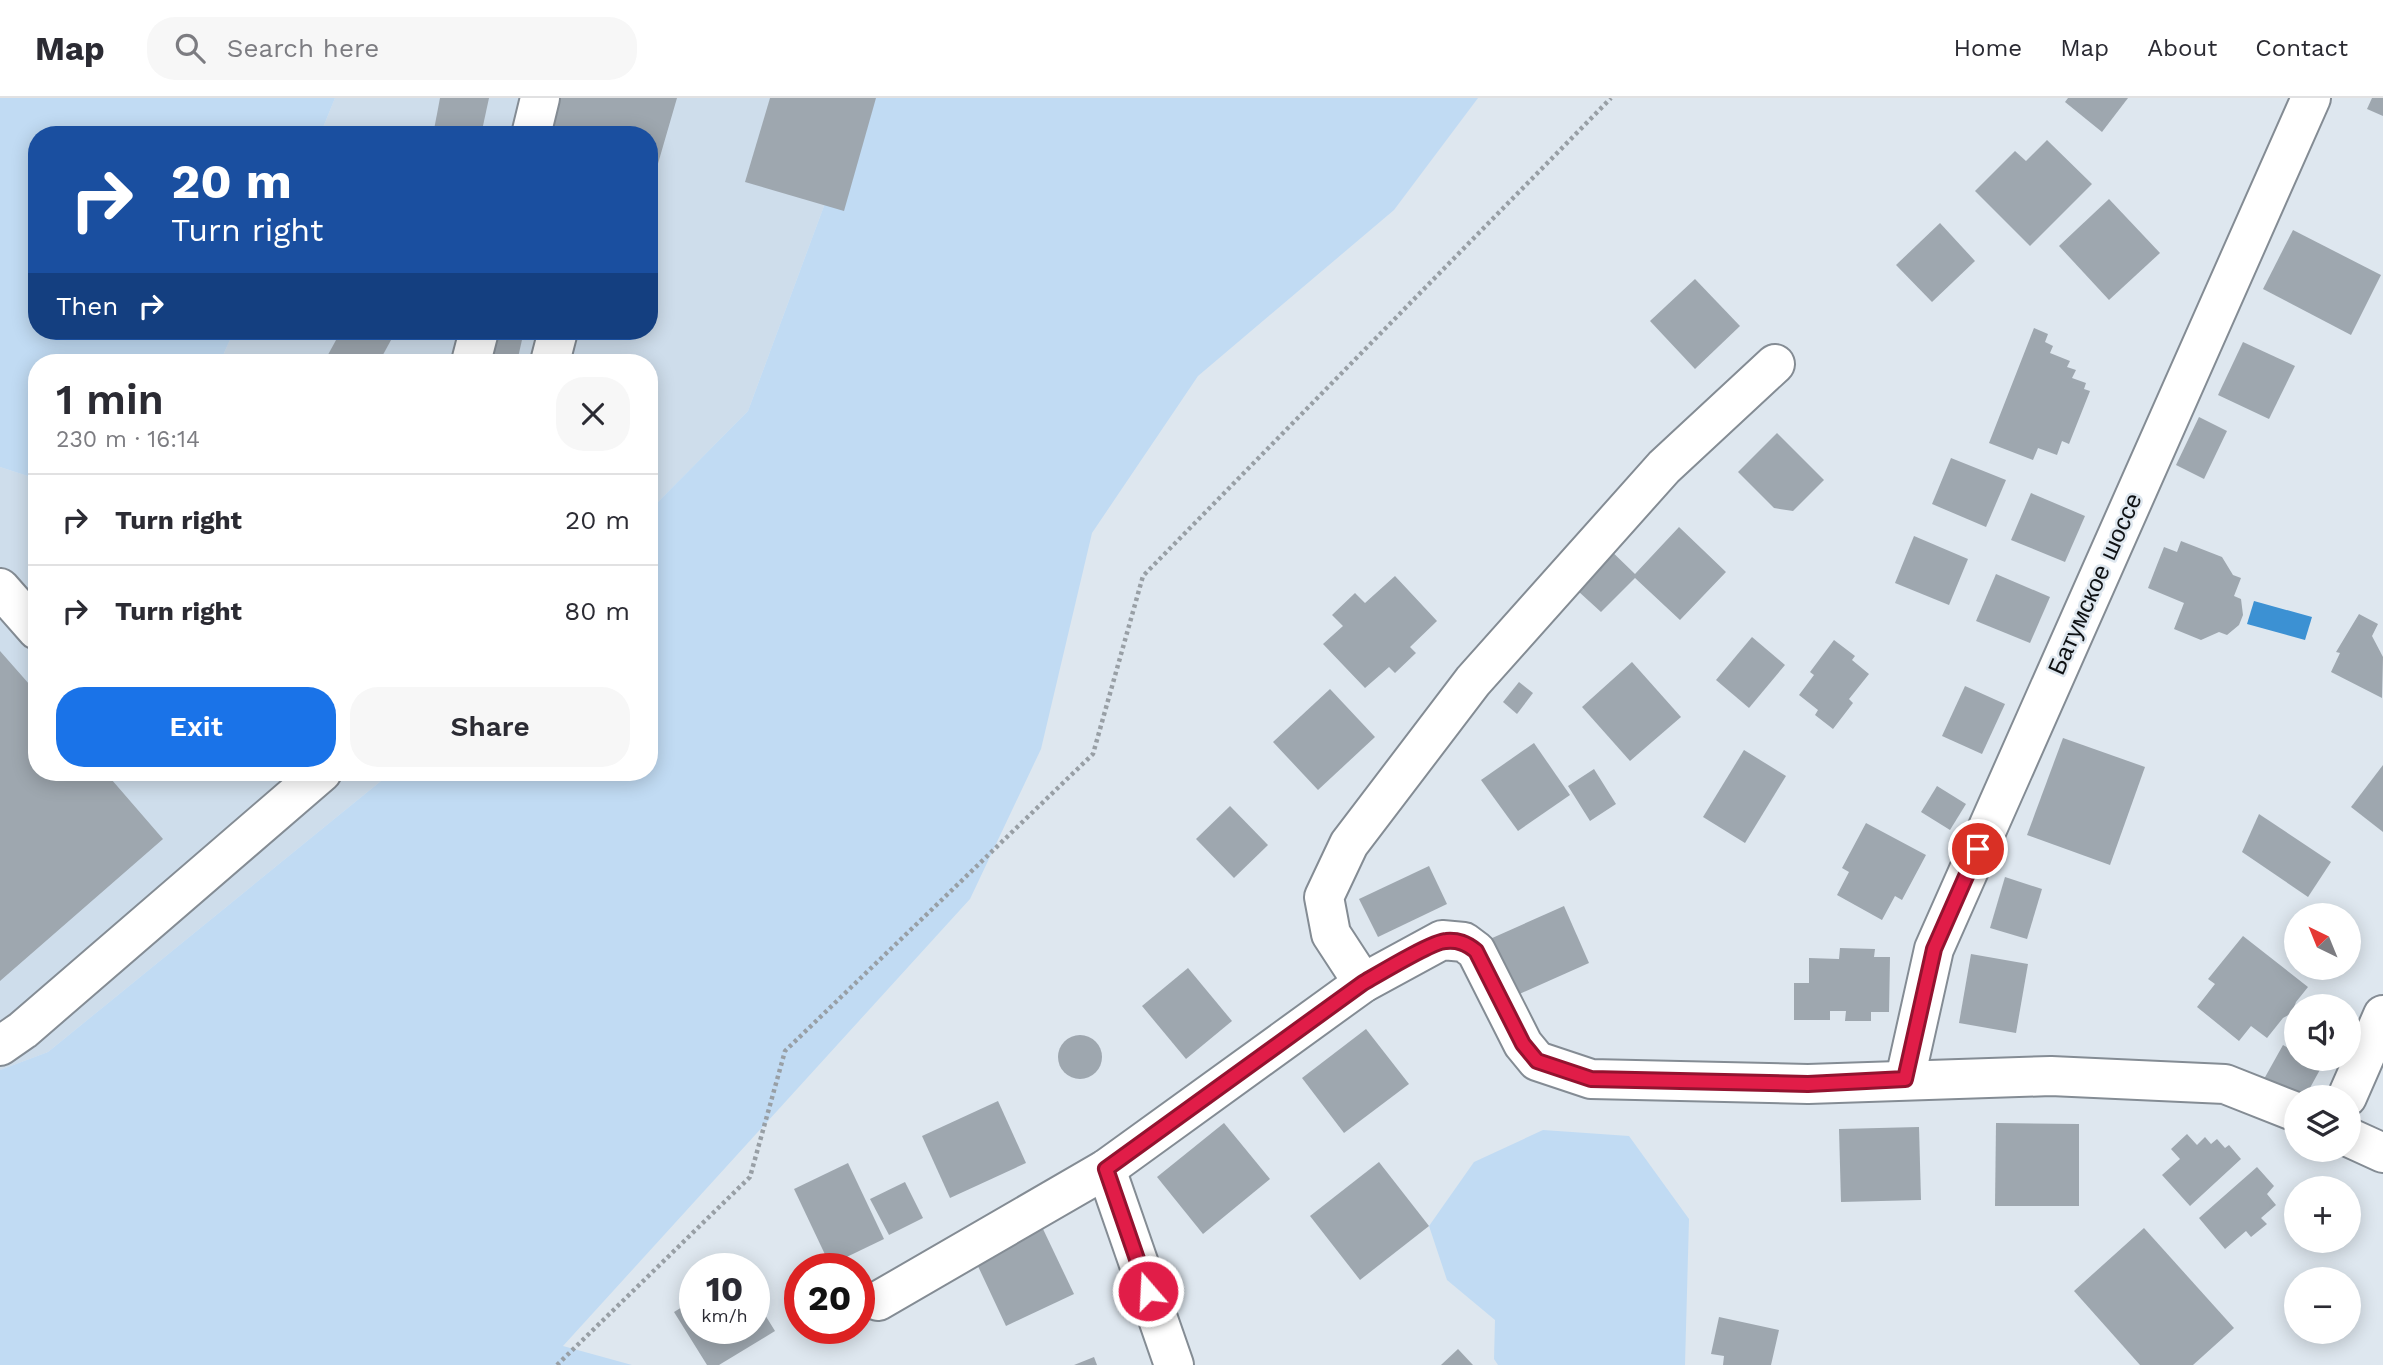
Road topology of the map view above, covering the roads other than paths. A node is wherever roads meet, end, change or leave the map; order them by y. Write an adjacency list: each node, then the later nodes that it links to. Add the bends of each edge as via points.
1 (540, 98): 3 (street)
2 (2311, 98): 11 (street, Батумское шоссе, via 1934,949)
3 (533, 126)
4 (1775, 363): 8 (street, via 1664,467 1474,681 1349,844 1324,897 1331,934)
5 (0, 588): 6 (street)
6 (28, 620)
7 (312, 781): 10 (street)
8 (1363, 983): 11 (street, via 1443,940 1464,942 1476,951 1523,1044 1537,1061 1591,1079 1808,1084); 16 (street)
9 (2383, 1016): 12 (street)
10 (0, 1046)
11 (1905, 1079): 13 (street, via 2051,1076 2225,1084)
12 (2352, 1085)
13 (2284, 1107)
14 (2361, 1143): 15 (street)
15 (2383, 1153)
16 (1106, 1169): 17 (street); 18 (street)
17 (878, 1301)
18 (1174, 1365)

